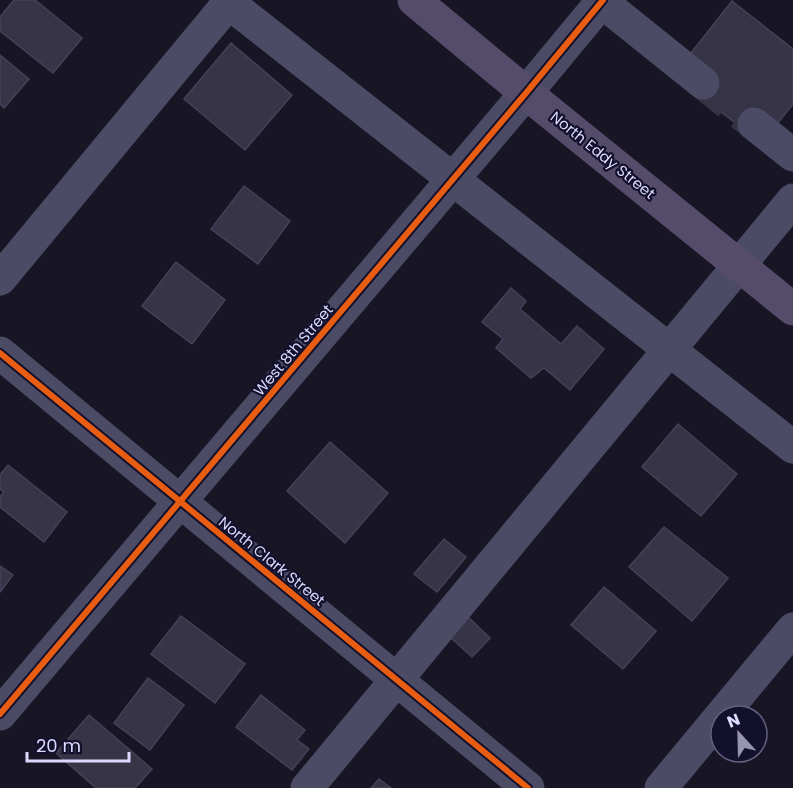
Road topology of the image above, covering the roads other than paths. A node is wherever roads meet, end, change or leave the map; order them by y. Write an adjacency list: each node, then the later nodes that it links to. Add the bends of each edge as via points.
1 (414, 0): 5 (main road, North Eddy Street)
2 (230, 1): 8 (street); 11 (street)
3 (603, 1): 4 (street); 5 (street, West 8th Street)
4 (703, 83)
5 (526, 93): 8 (street, West 8th Street); 10 (main road, North Eddy Street)
6 (754, 124): 7 (street)
7 (793, 155)
8 (454, 179): 13 (street); 16 (street, West 8th Street)
9 (793, 200): 10 (street)
10 (740, 266): 12 (main road, North Eddy Street); 13 (street)
11 (0, 279)
12 (793, 309)
13 (670, 350): 15 (street); 18 (street)
14 (0, 352): 16 (street, North Clark Street)
15 (793, 447)
16 (180, 501): 18 (street, North Clark Street); 19 (street, West 8th Street)
17 (793, 629): 22 (street)
18 (397, 680): 20 (street); 21 (street, North Clark Street)
19 (0, 714)
20 (308, 788)
21 (528, 788)
22 (661, 788)

